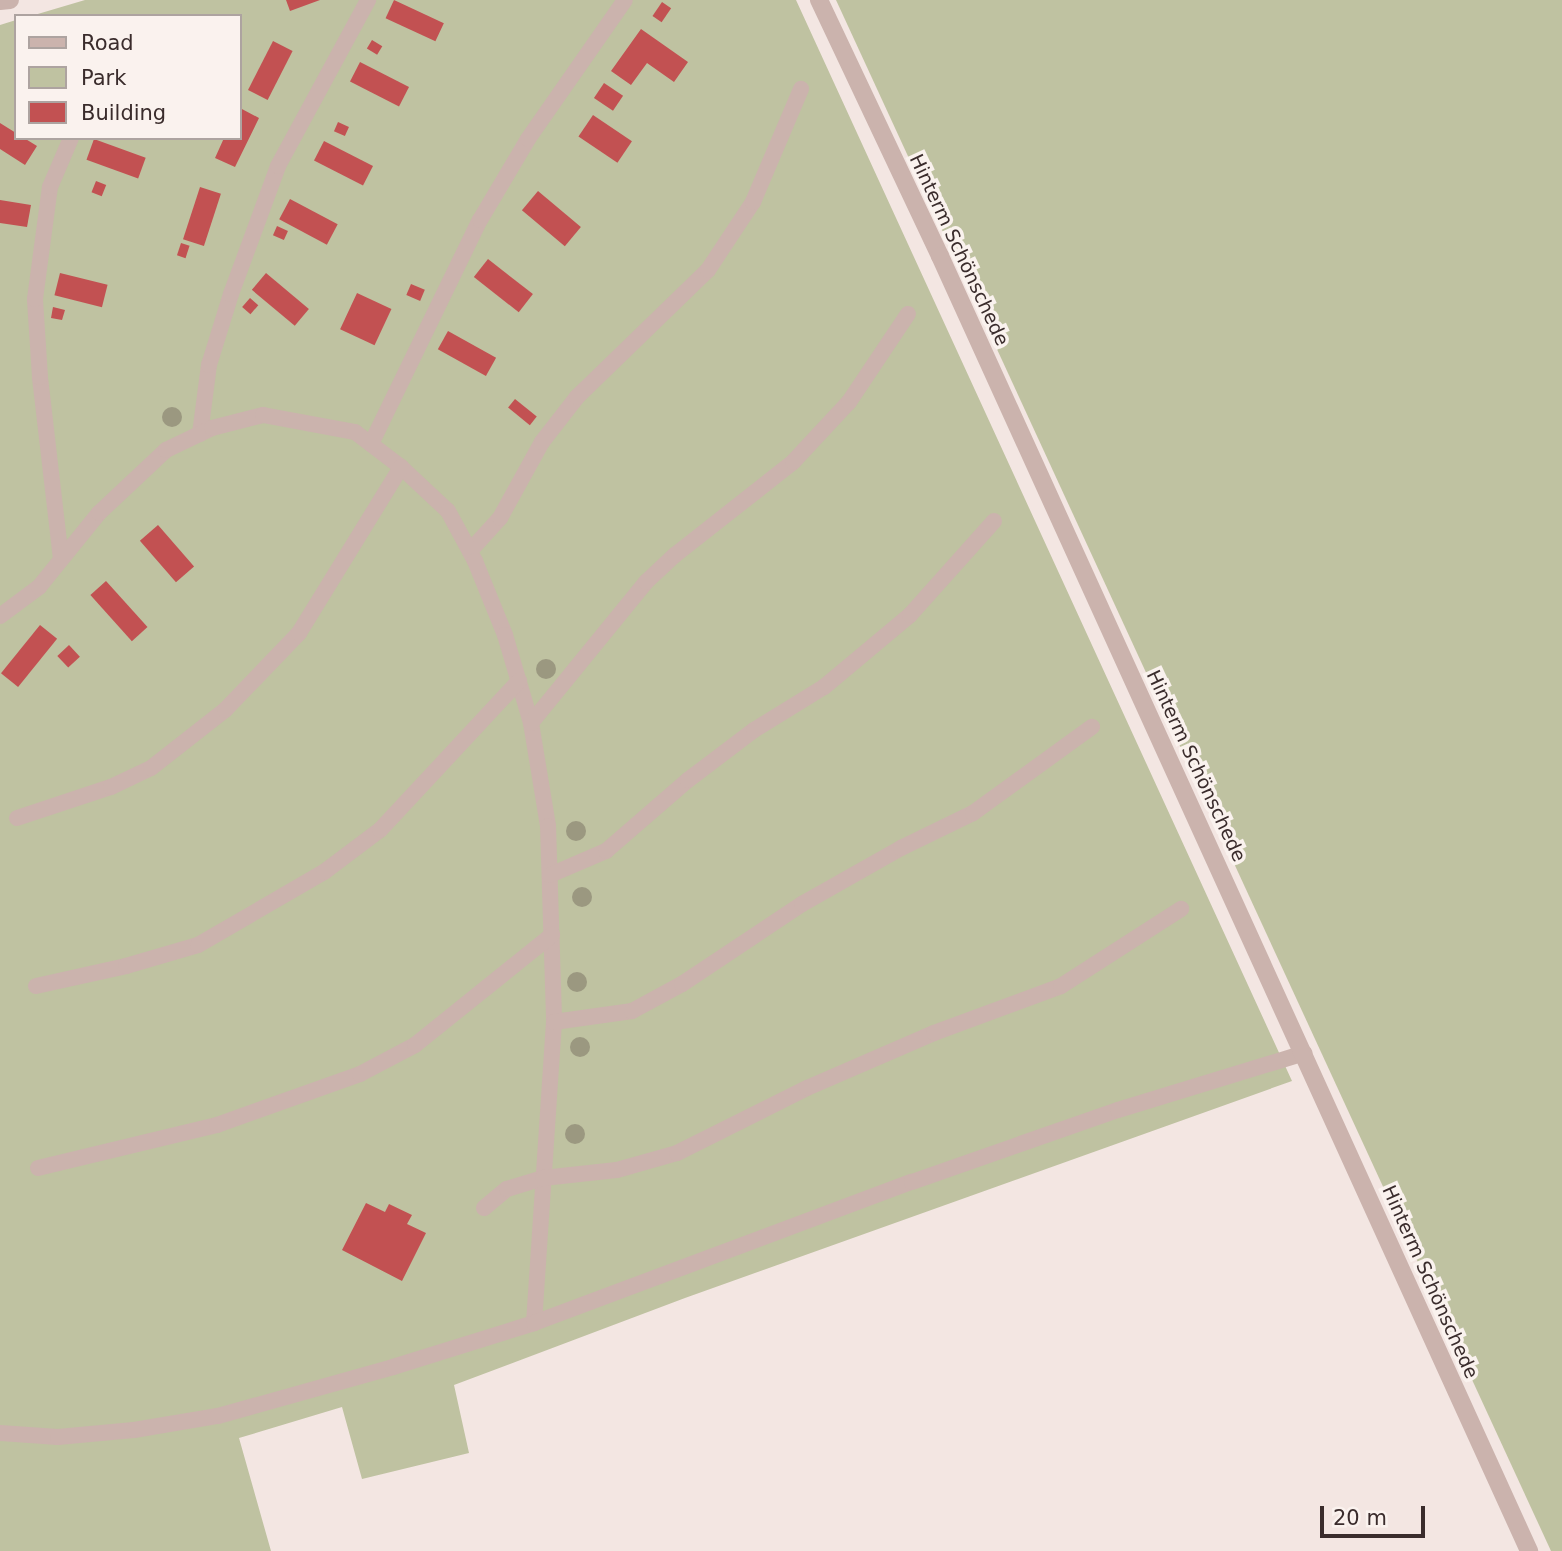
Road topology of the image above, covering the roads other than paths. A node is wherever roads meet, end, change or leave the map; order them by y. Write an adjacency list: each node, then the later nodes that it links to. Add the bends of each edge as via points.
1 (10, 0): 5 (street)
2 (368, 0): 9 (lane, via 278,166 209,365)
3 (625, 0): 10 (lane, via 528,139 480,220)
4 (819, 0): 25 (street, Hinterm Schönschede)
5 (0, 1)
6 (801, 89): 13 (lane, via 753,202 708,270 577,397 542,442 500,518)
7 (70, 140): 14 (lane, via 50,187 35,299)
8 (908, 314): 17 (lane, via 849,402 793,462 646,582)
9 (200, 434): 10 (lane, via 263,415 355,432); 14 (lane, via 166,450 99,513)
10 (371, 444): 11 (lane)
11 (401, 467): 13 (lane, via 448,511); 19 (lane, via 299,633 225,710 151,768 111,787)
12 (994, 521): 20 (lane, via 911,615 824,687 754,730 606,851)
13 (470, 551): 16 (lane)
14 (61, 559): 15 (lane, via 39,587)
15 (0, 616)
16 (519, 681): 17 (lane); 23 (lane, via 380,830 324,872 198,945)
17 (531, 723): 20 (lane, via 548,826)
18 (1092, 727): 24 (lane, via 973,813 802,904 632,1011)
19 (17, 818)
20 (550, 875): 22 (lane)
21 (1181, 909): 27 (lane, via 1061,986 807,1088 677,1153 617,1170)
22 (552, 935): 24 (lane); 26 (lane, via 415,1045 360,1074 217,1125)
23 (36, 986)
24 (554, 1022): 27 (lane)
25 (1304, 1053): 29 (lane, via 1118,1110 925,1177); 31 (street, Hinterm Schönschede)
26 (38, 1168)
27 (544, 1178): 28 (lane, via 507,1189); 29 (lane)
28 (484, 1208)
29 (534, 1322): 30 (lane, via 218,1416 58,1437)
30 (0, 1433)
31 (1529, 1551)

